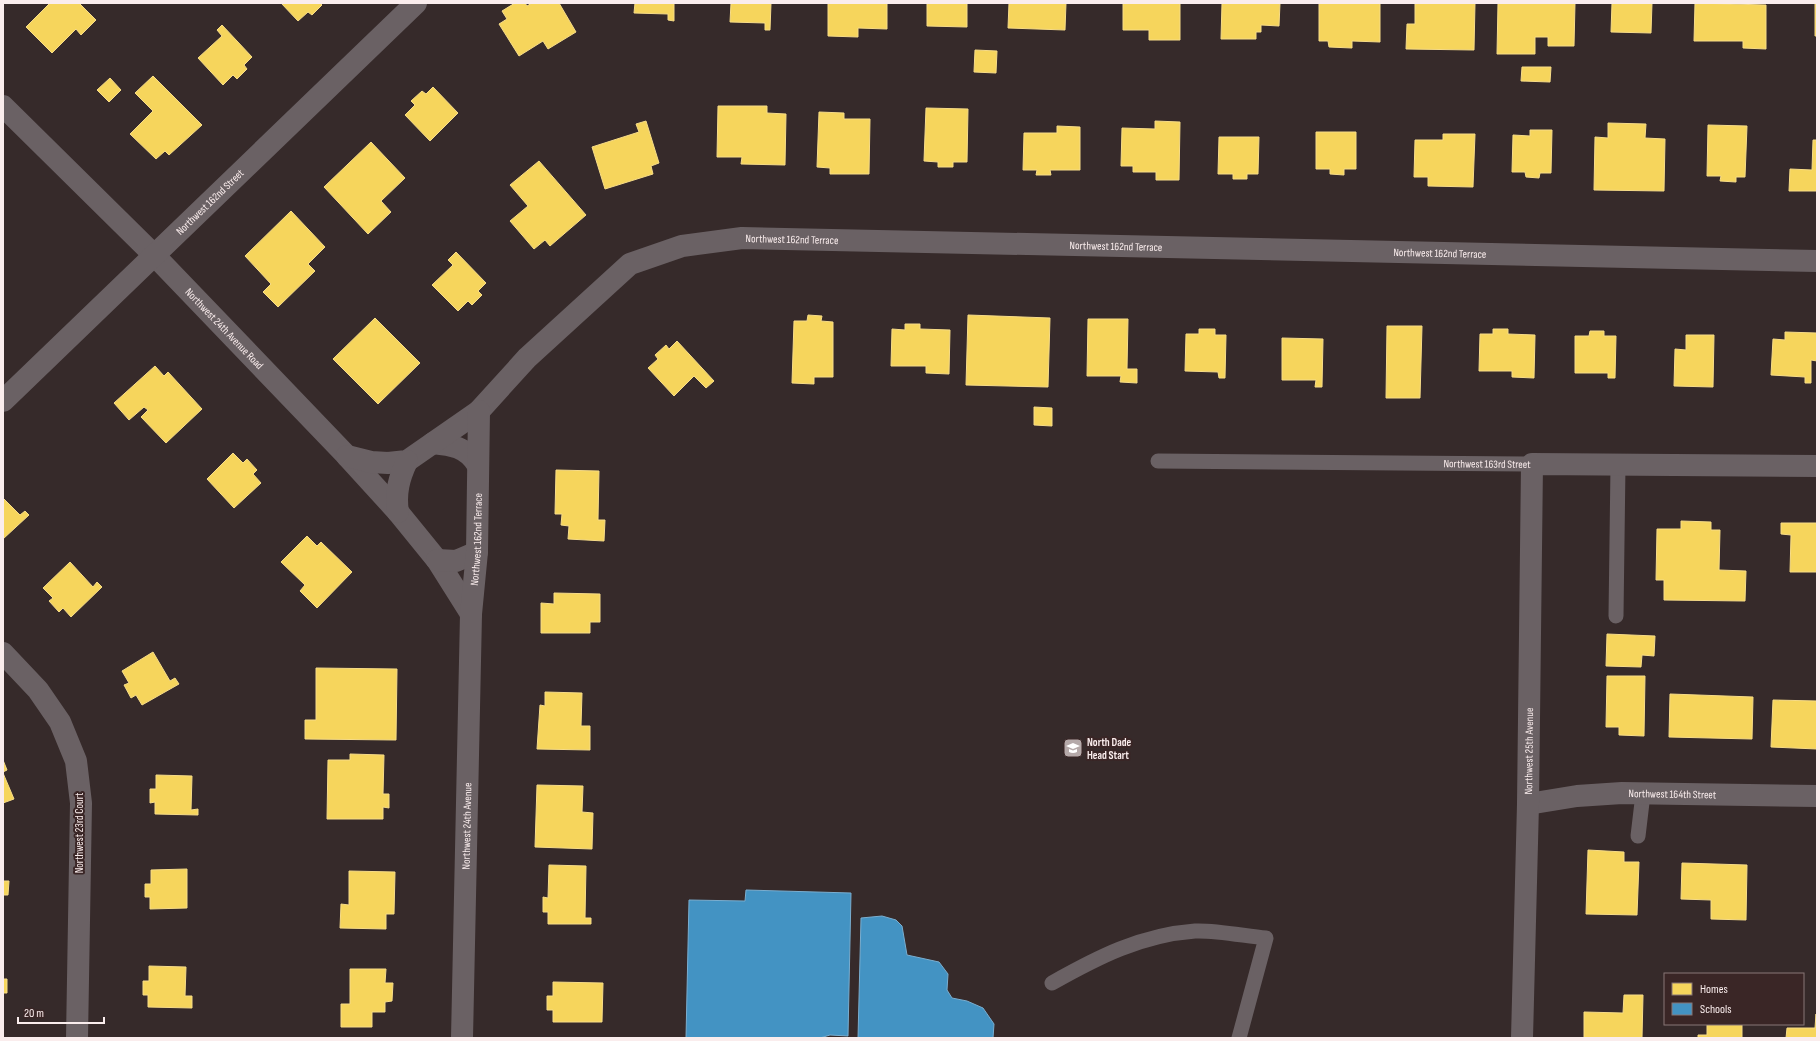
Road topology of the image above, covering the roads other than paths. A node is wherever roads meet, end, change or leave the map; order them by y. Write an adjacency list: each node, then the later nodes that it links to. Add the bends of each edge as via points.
1 (416, 3): 3 (street, Northwest 162nd Street)
2 (3, 106): 3 (street, Northwest 24th Avenue Road)
3 (155, 256): 5 (street, Northwest 162nd Street); 8 (street, Northwest 24th Avenue Road)
4 (1817, 261): 6 (street, Northwest 162nd Terrace, via 742,238 682,246 630,264 527,358)
5 (3, 401)
6 (479, 411): 7 (street, Northwest 162nd Terrace); 11 (street, Northwest 162nd Terrace)
7 (433, 443): 9 (street, Northwest 162nd Terrace); 11 (street, via 456,446 471,455)
8 (347, 456): 9 (street, Northwest 162nd Terrace, via 371,462); 15 (street, Northwest 24th Avenue Road)
9 (407, 461): 15 (street, Northwest 162nd Terrace, via 398,480)
10 (1158, 462): 12 (lane, Northwest 163rd Street)
11 (477, 464): 16 (street, Northwest 162nd Terrace)
12 (1532, 464): 13 (street, Northwest 163rd Street); 23 (street, Northwest 25th Avenue)
13 (1618, 465): 14 (street, Northwest 163rd Street); 19 (lane)
14 (1817, 466)
15 (398, 512): 17 (street, Northwest 24th Avenue Road)
16 (477, 552): 17 (street, via 456,561); 18 (street, Northwest 162nd Terrace)
17 (437, 560): 18 (street, Northwest 24th Avenue Road)
18 (471, 614): 27 (street, Northwest 24th Avenue)
19 (1616, 616)
20 (3, 653): 26 (street, Northwest 23rd Court, via 38,690 60,722 76,761 81,803)
21 (1643, 794): 22 (street, Northwest 164th Street); 23 (street, Northwest 164th Street, via 1577,796); 24 (lane)
22 (1817, 796)
23 (1528, 804): 29 (street, Northwest 25th Avenue)
24 (1638, 836)
25 (1052, 983): 28 (lane, via 1087,963 1138,941 1196,931 1266,938)
26 (77, 1038)
27 (462, 1038)
28 (1239, 1038)
29 (1522, 1038)

